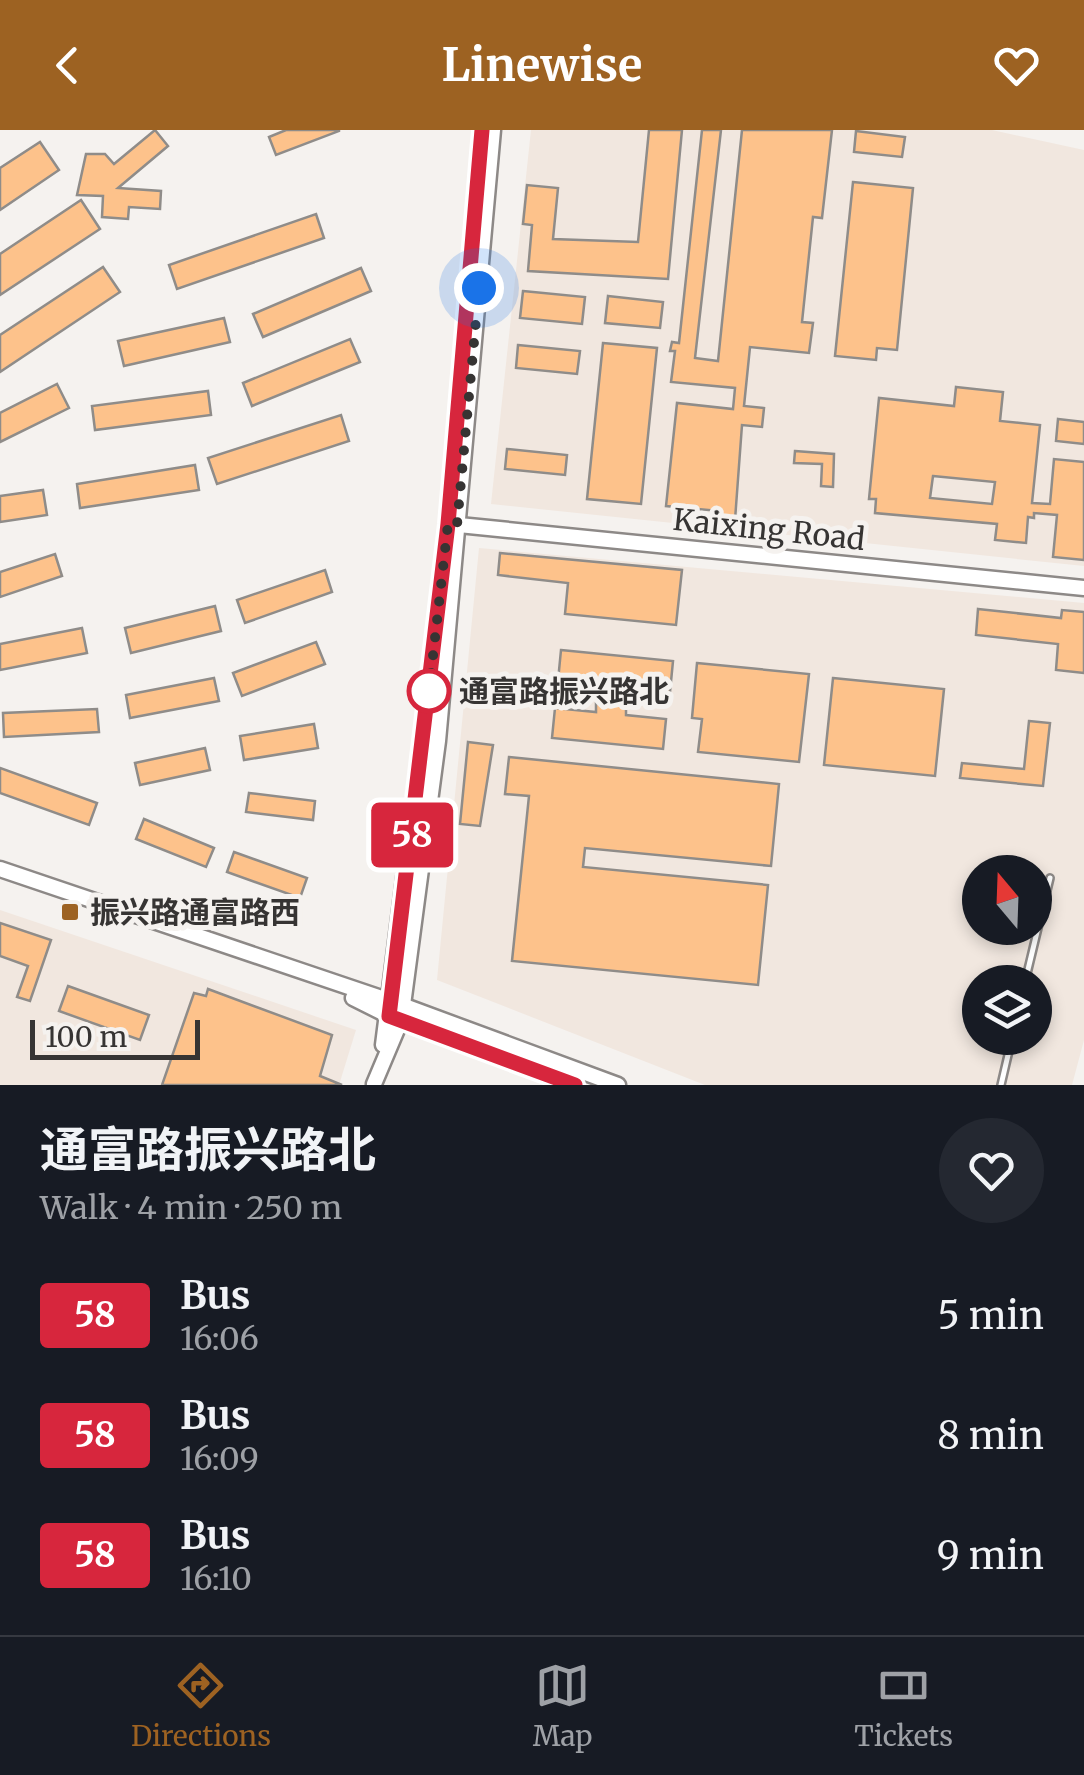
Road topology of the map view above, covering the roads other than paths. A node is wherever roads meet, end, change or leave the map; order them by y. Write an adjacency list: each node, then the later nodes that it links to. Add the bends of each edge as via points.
1 (482, 130): 3 (main road)
2 (494, 130): 3 (main road)
3 (453, 524): 4 (main road, Kaixing Road); 6 (main road, via 438,742)
4 (1084, 588)
5 (0, 869): 6 (main road)
6 (396, 1011): 8 (main road); 9 (main road); 10 (main road)
7 (1008, 1055): 11 (lane)
8 (374, 1085)
9 (575, 1085)
10 (618, 1085)
11 (1001, 1085)

